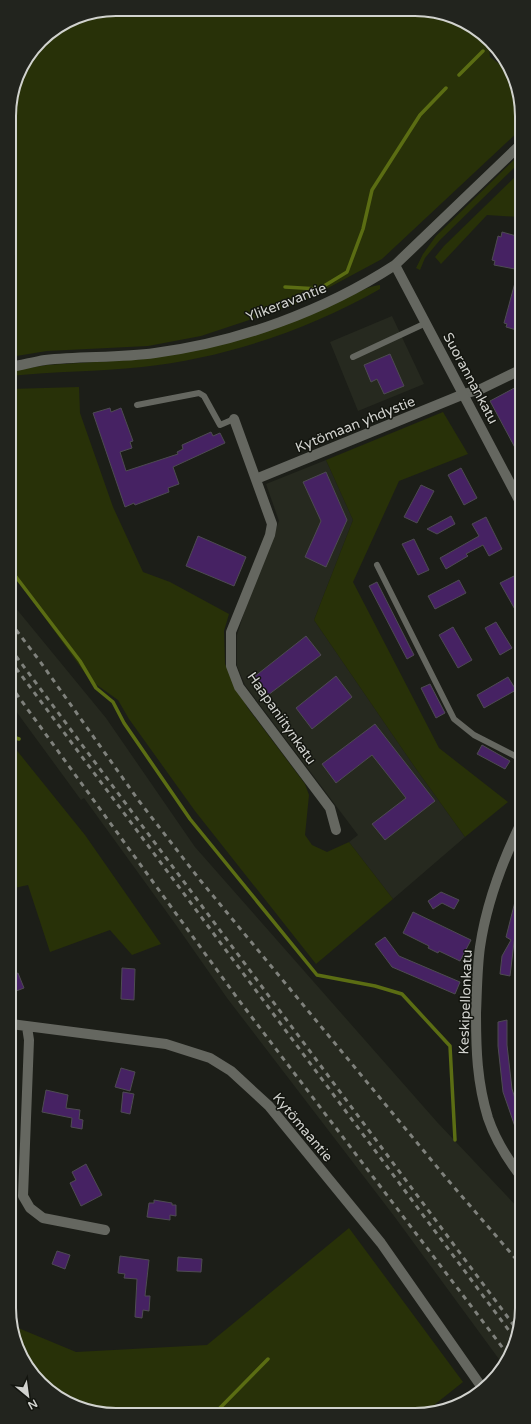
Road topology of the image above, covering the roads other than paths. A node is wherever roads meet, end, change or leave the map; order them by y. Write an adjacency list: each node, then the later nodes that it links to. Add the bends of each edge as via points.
1 (515, 150): 2 (street, Ylikeravantie)
2 (395, 265): 3 (street, Suorannankatu); 5 (street, Ylikeravantie, via 374,279 318,306 215,342 155,353 46,360)
3 (426, 323): 4 (lane); 7 (street, Suorannankatu)
4 (353, 357)
5 (16, 366)
6 (515, 372): 7 (street, Kytömaan yhdystie, via 481,389)
7 (464, 394): 10 (street, Kytömaan yhdystie); 11 (street, Suorannankatu)
8 (137, 405): 9 (lane, via 199,393 204,396 220,425)
9 (234, 419): 10 (street, Haapaniitynkatu)
10 (256, 479): 14 (street, Haapaniitynkatu, via 272,524 270,535 244,594 231,632 231,666 239,687 330,808)
11 (515, 494)
12 (377, 565): 13 (lane, via 454,719 474,735)
13 (515, 756)
14 (336, 830)
15 (515, 836): 18 (street, Keskipellonkatu, via 493,894 480,945 475,1055 488,1118)
16 (16, 1025): 17 (street, Kytömaantie)
17 (27, 1027): 19 (street, via 29,1040 22,1196 30,1208 43,1218); 20 (street, Kytömaantie, via 166,1044 210,1058 231,1071 269,1106 381,1243)
18 (515, 1167)
19 (105, 1230)
20 (480, 1384)

